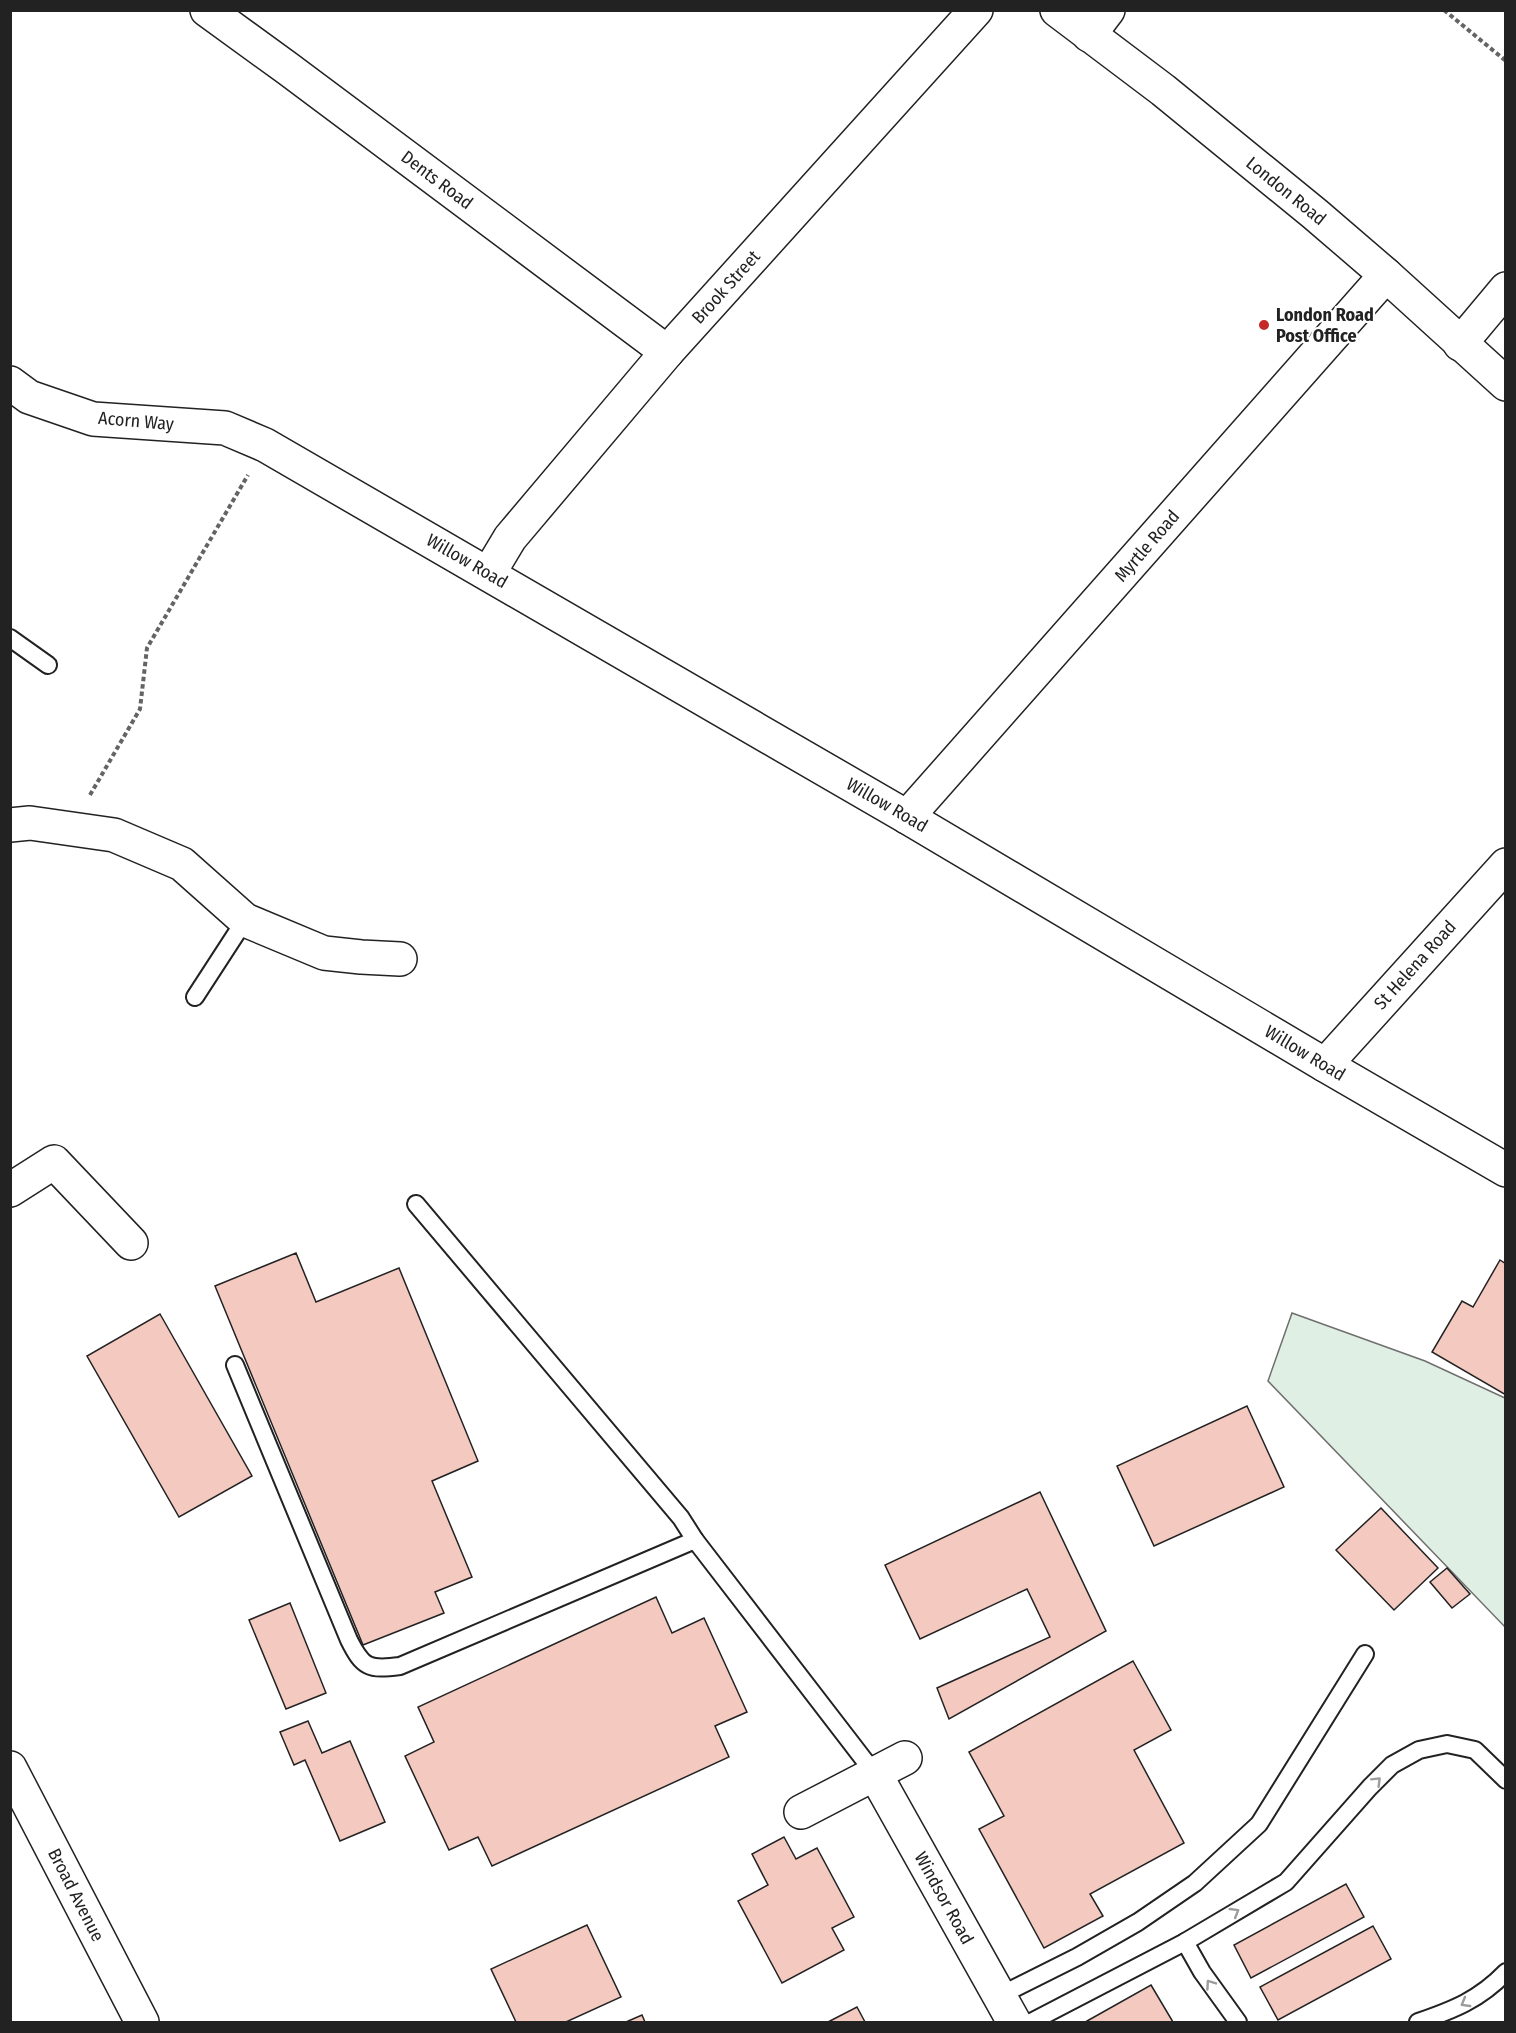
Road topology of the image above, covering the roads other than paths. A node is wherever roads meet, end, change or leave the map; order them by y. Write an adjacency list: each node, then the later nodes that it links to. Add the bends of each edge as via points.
1 (207, 10): 8 (street, Dents Road)
2 (976, 10): 8 (street, Brook Street)
3 (1057, 10): 4 (street, London Road)
4 (1099, 23): 5 (street, London Road, via 1163,90)
5 (1386, 275): 7 (street, London Road); 15 (street, Myrtle Road)
6 (1506, 289): 7 (street)
7 (1460, 344): 10 (street, London Road)
8 (667, 352): 12 (street, Brook Street, via 510,538)
9 (10, 383): 11 (street, Acorn Way, via 29,397 93,419 225,428)
10 (1506, 384)
11 (266, 445): 12 (street, Willow Road)
12 (489, 573): 15 (street, Willow Road)
13 (10, 638): 14 (lane)
14 (48, 665)
15 (907, 817): 21 (street, Willow Road)
16 (10, 825): 18 (street, via 30,823 114,835 182,864)
17 (1506, 865): 21 (street, St Helena Road)
18 (244, 920): 19 (street, via 324,953); 20 (lane)
19 (400, 959)
20 (195, 997)
21 (1325, 1065): 22 (street, Willow Road)
22 (1506, 1170)
23 (10, 1190): 25 (street, via 54,1162)
24 (416, 1204): 27 (lane, via 681,1518)
25 (131, 1243)
26 (235, 1365): 27 (lane, via 349,1640 359,1660 377,1669 400,1666)
27 (695, 1540): 31 (lane)
28 (1365, 1654): 36 (lane, via 1259,1824 1195,1883 1077,1957)
29 (905, 1758): 31 (street)
30 (10, 1768): 37 (street, Broad Avenue)
31 (875, 1774): 33 (street); 36 (street, Windsor Road)
32 (1506, 1780): 34 (lane, one-way to 32, via 1286,1882 1392,1765 1419,1750 1447,1744 1475,1750)
33 (801, 1812)
34 (1185, 1942): 38 (lane); 39 (lane, one-way to 34)
35 (1506, 1972): 40 (lane, one-way to 40, via 1490,1989 1453,2010)
36 (1006, 2009)
37 (142, 2022)
38 (1031, 2022)
39 (1238, 2022)
40 (1418, 2022)

